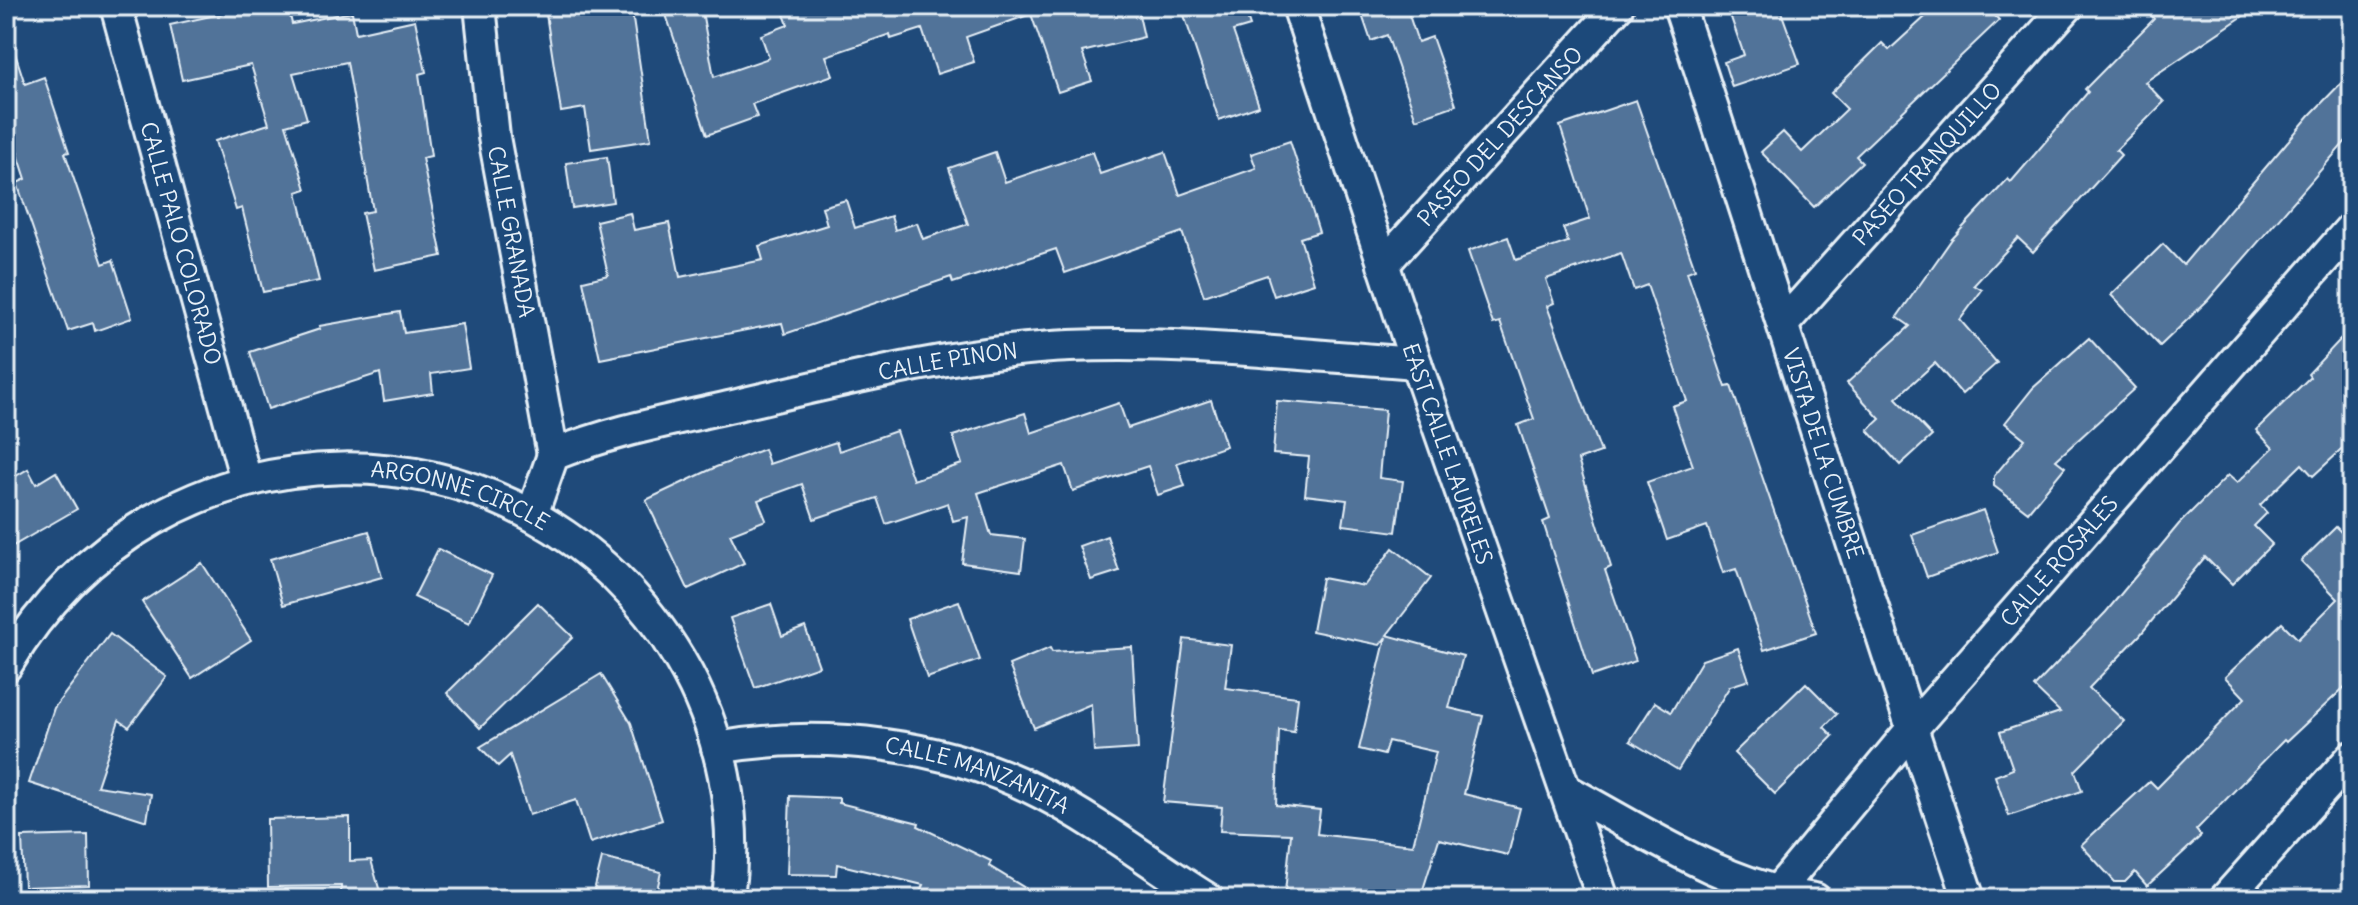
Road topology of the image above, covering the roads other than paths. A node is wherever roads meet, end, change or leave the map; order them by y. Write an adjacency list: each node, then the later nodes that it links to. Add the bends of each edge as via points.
1 (116, 6): 12 (street, CALLE PALO COLORADO)
2 (480, 6): 11 (street, CALLE GRANADA, via 494,137)
3 (1298, 6): 8 (street, EAST CALLE LAURELES)
4 (1618, 6): 8 (street, PASEO DEL DESCANSO)
5 (1679, 6): 9 (street, VISTA DE LA CUMBRE)
6 (2068, 6): 9 (street, PASEO TRANQUILLO)
7 (2352, 227): 15 (street, CALLE ROSALES)
8 (1383, 265): 10 (street, EAST CALLE LAURELES)
9 (1784, 323): 15 (street, VISTA DE LA CUMBRE)
10 (1416, 363): 11 (street, CALLE PINON, via 1164,345 991,353 780,395 592,439); 18 (street, EAST CALLE LAURELES)
11 (553, 455): 13 (street)
12 (246, 480): 13 (street, ARGONNE CIRCLE, via 306,469 392,470 441,479); 14 (street, ARGONNE CIRCLE, via 159,514 119,539 50,602)
13 (532, 515): 16 (street, ARGONNE CIRCLE, via 595,558 648,613 690,677)
14 (6, 666)
15 (1911, 730): 19 (street, CALLE ROSALES); 24 (street, VISTA DE LA CUMBRE)
16 (717, 748): 20 (street, ARGONNE CIRCLE, via 731,835); 21 (street, CALLE MANZANITA, via 820,740 874,743 995,773 1087,820)
17 (2352, 757): 25 (street)
18 (1566, 790): 19 (street); 22 (street, EAST CALLE LAURELES)
19 (1774, 896): 23 (street)
20 (728, 899)
21 (1208, 899)
22 (1603, 899)
23 (1815, 899)
24 (1969, 899)
25 (2225, 899)

